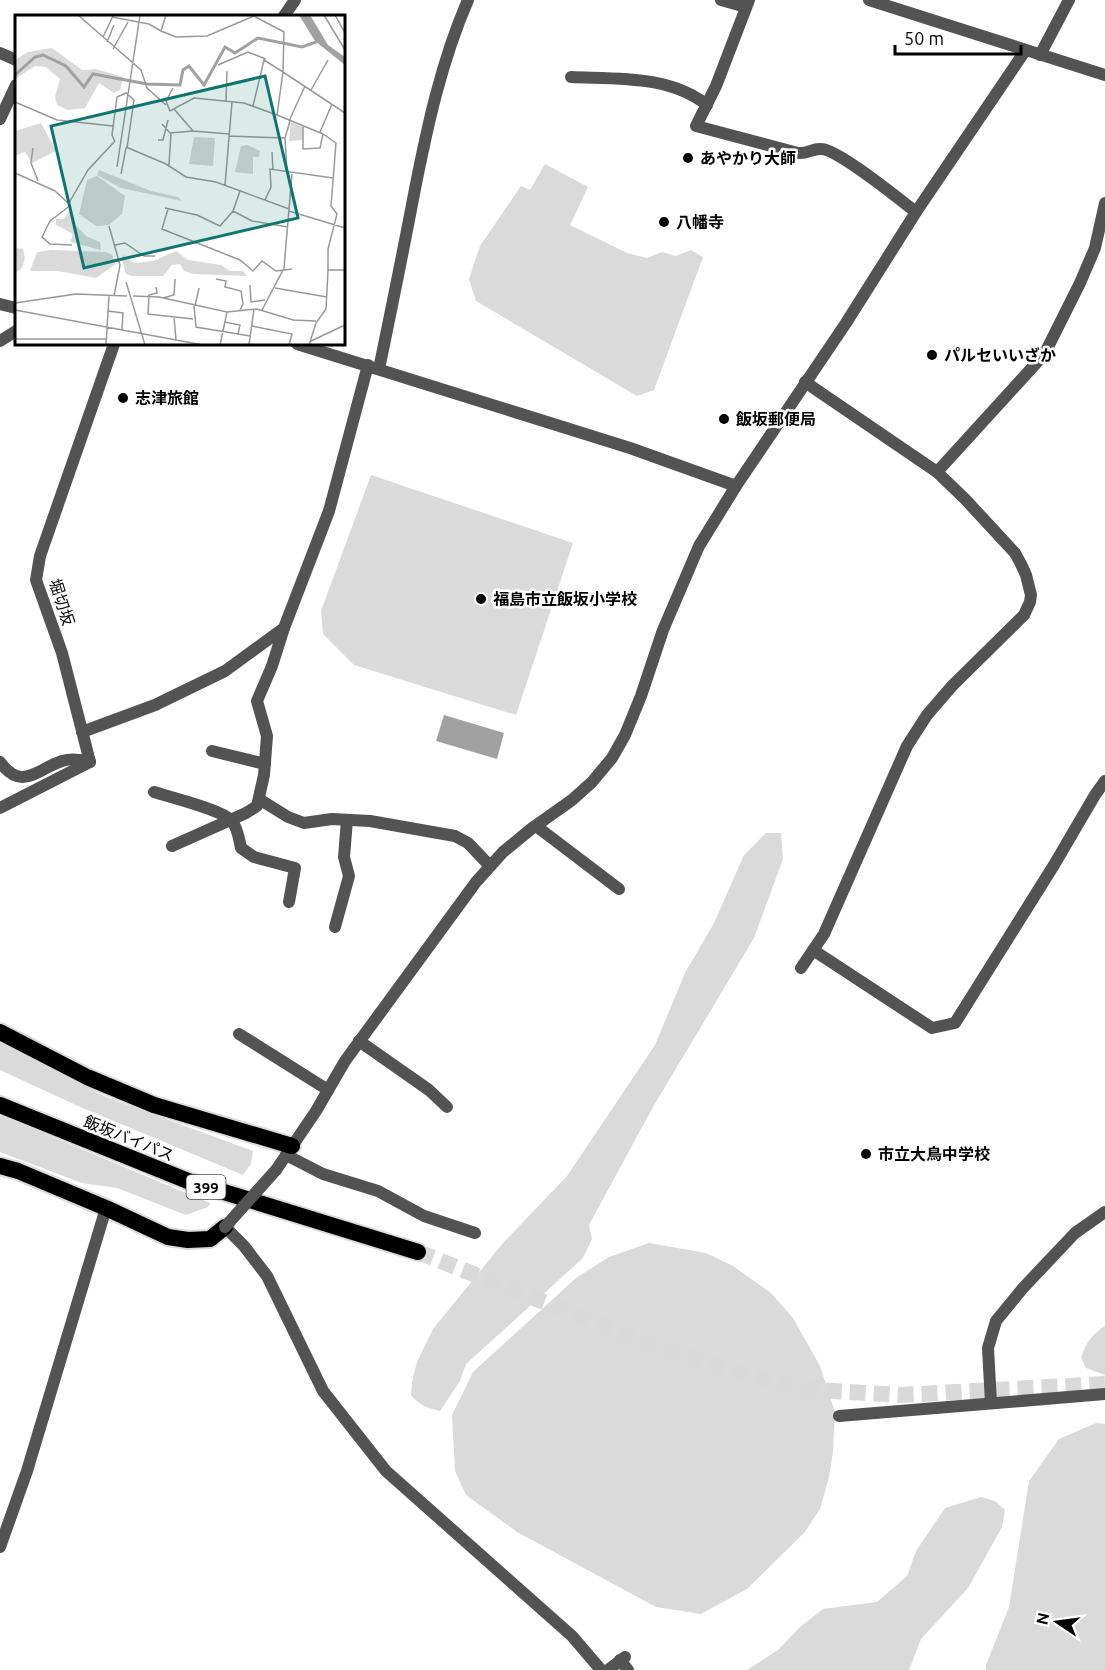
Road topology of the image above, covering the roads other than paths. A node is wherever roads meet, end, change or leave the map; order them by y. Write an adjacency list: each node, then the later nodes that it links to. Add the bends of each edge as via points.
1 (295, 0): 7 (street)
2 (468, 0): 25 (street, via 438,86)
3 (721, 0): 6 (street)
4 (869, 0): 8 (street)
5 (1069, 0): 10 (street)
6 (747, 4): 15 (street)
7 (285, 15)
8 (1025, 51): 10 (street); 18 (street)
9 (0, 52): 11 (street)
10 (1040, 56): 12 (street)
11 (15, 60)
12 (1105, 75)
13 (571, 78): 15 (street, via 653,82 687,92)
14 (15, 87): 16 (street)
15 (706, 105): 18 (street, via 696,126 798,153 827,150 854,165)
16 (0, 119)
17 (1105, 203): 27 (street, via 1095,248 1047,349)
18 (916, 212): 26 (street)
19 (0, 304): 20 (street)
20 (15, 308)
21 (15, 332): 22 (street)
22 (0, 341)
23 (114, 345): 30 (street, 堀切坂, via 37,566 36,580 62,652)
24 (300, 345): 25 (street)
25 (374, 367): 28 (street); 29 (street, via 329,511)
26 (805, 382): 27 (street); 28 (street)
27 (937, 472): 47 (street, via 1015,554 1026,575 1030,602 1024,615 927,715 907,746 824,934)
28 (736, 486): 41 (street, via 699,546 625,735 612,758 592,782)
29 (284, 628): 30 (street, via 225,671 155,705); 34 (street, via 258,701 267,736)
30 (82, 732): 33 (street, 堀切坂)
31 (212, 751): 34 (street)
32 (0, 762): 33 (street, via 15,776 26,778 61,761 79,758)
33 (90, 762): 38 (street)
34 (265, 764): 37 (street)
35 (1105, 781): 47 (street, via 955,1023 932,1028)
36 (154, 792): 39 (street)
37 (259, 799): 39 (street, via 257,806); 40 (street, via 304,823)
38 (0, 808)
39 (231, 820): 42 (street); 45 (street, via 241,848 254,857 295,868)
40 (347, 820): 43 (street, via 455,836 468,843); 46 (street, via 344,857 349,876)
41 (537, 826): 43 (street); 44 (street)
42 (172, 846)
43 (490, 866): 51 (street)
44 (620, 889)
45 (289, 902)
46 (335, 927)
47 (813, 950): 48 (street)
48 (801, 968)
49 (0, 1032): 55 (highway, via 87,1077 154,1105)
50 (239, 1034): 52 (street)
51 (359, 1041): 52 (street); 54 (street)
52 (328, 1090): 55 (street)
53 (0, 1105): 61 (highway, 飯坂バイパス / 399, via 188,1181)
54 (447, 1107)
55 (289, 1151): 59 (street, bridge); 60 (street, via 323,1174 378,1191 424,1216)
56 (0, 1166): 57 (highway)
57 (106, 1208): 59 (highway, via 168,1237 210,1239); 65 (street, via 27,1471)
58 (1105, 1212): 63 (street, via 1075,1233 996,1321 988,1348)
59 (225, 1227): 67 (street, via 267,1276 323,1391 386,1471 572,1636)
60 (475, 1233)
61 (418, 1252)
62 (1105, 1394): 63 (street)
63 (992, 1403): 64 (street)
64 (839, 1416)
65 (0, 1547)
66 (624, 1662): 68 (street)
67 (601, 1670)
68 (608, 1670)

